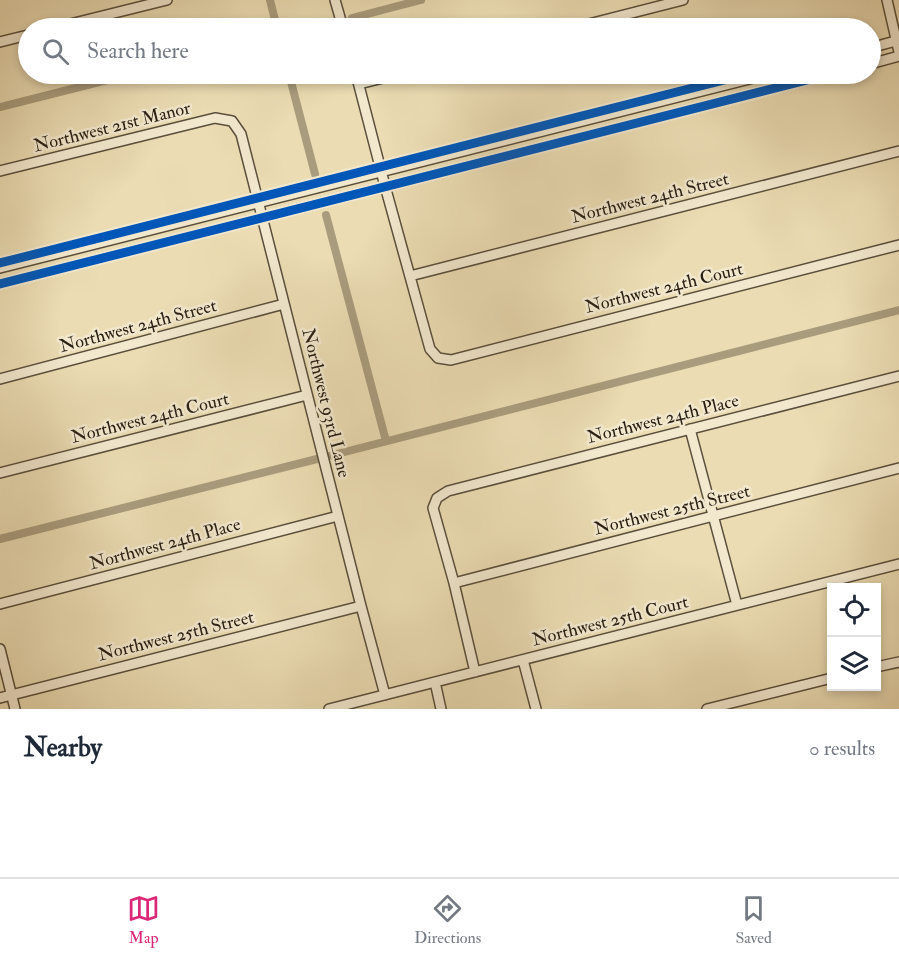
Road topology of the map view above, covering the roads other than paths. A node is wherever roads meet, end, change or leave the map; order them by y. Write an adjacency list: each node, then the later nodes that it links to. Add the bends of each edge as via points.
1 (167, 0): 5 (street)
2 (335, 0): 6 (street)
3 (683, 0): 7 (street)
4 (887, 0): 9 (street)
5 (94, 18)
6 (340, 18)
7 (612, 18)
8 (18, 38): 10 (street)
9 (898, 41): 11 (street); 12 (street)
10 (0, 42)
11 (881, 45)
12 (899, 54): 13 (street)
13 (881, 60)
14 (359, 84): 20 (street)
15 (729, 84): 20 (street)
16 (791, 84): 21 (street)
17 (232, 121): 19 (street, Northwest 21st Manor, via 215,118); 22 (street, Northwest 93rd Lane, via 241,134)
18 (899, 151): 26 (street, Northwest 24th Street)
19 (0, 171)
20 (381, 172): 21 (street); 22 (street)
21 (385, 186): 23 (street); 26 (street)
22 (257, 203): 23 (street, Northwest 93rd Lane); 25 (street)
23 (261, 218): 27 (street); 28 (street, Northwest 93rd Lane)
24 (899, 245): 26 (street, Northwest 24th Court, via 450,360 438,358 430,349)
25 (0, 268)
26 (410, 276)
27 (0, 284)
28 (284, 304): 30 (street, Northwest 24th Street); 31 (street, Northwest 93rd Lane)
29 (899, 376): 32 (street, Northwest 24th Place)
30 (0, 380)
31 (307, 395): 34 (street, Northwest 24th Court); 35 (street, Northwest 93rd Lane)
32 (690, 429): 36 (street); 38 (street, Northwest 24th Place, via 448,491 437,498 433,508)
33 (899, 468): 36 (street, Northwest 25th Street)
34 (0, 473)
35 (338, 516): 39 (street, Northwest 24th Place); 41 (street, Northwest 93rd Lane)
36 (714, 516): 38 (street, Northwest 25th Street); 40 (street)
37 (899, 564): 40 (street, Northwest 25th Court)
38 (454, 583): 46 (street)
39 (0, 604)
40 (738, 605): 43 (street, Northwest 25th Court)
41 (361, 606): 49 (street, Northwest 25th Street); 50 (street, Northwest 93rd Lane)
42 (0, 649): 49 (street)
43 (523, 660): 46 (street, Northwest 25th Court); 55 (street)
44 (899, 662): 45 (street)
45 (881, 666)
46 (475, 672): 48 (street, Northwest 25th Court)
47 (827, 679): 56 (street)
48 (435, 682): 50 (street, Northwest 25th Court); 54 (street)
49 (12, 695): 51 (street, Northwest 25th Street); 52 (street)
50 (385, 695): 53 (street, Northwest 25th Court)
51 (0, 698)
52 (15, 709)
53 (329, 709)
54 (441, 709)
55 (536, 709)
56 (706, 709)

